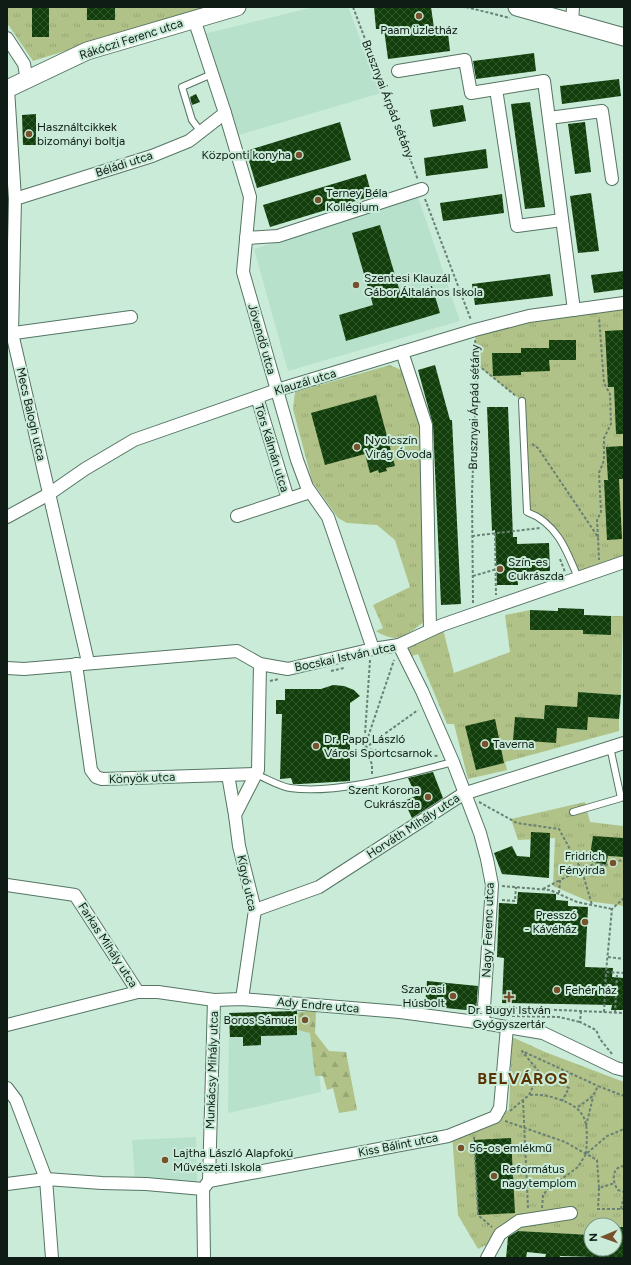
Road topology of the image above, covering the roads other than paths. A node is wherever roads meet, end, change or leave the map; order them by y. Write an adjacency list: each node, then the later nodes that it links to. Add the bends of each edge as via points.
1 (237, 7): 4 (main road, Rákóczi Ferenc utca)
2 (516, 7): 3 (main road)
3 (572, 14): 5 (main road)
4 (194, 19): 8 (street, Jövendő utca); 9 (main road, Rákóczi Ferenc utca, via 88,52)
5 (624, 37)
6 (7, 38): 9 (street, via 24,64)
7 (398, 71): 11 (street, via 465,60 471,93)
8 (212, 74): 12 (street, Jövendő utca); 14 (lane, via 182,87 192,120)
9 (27, 80): 10 (main road, Rákóczi Ferenc utca)
10 (7, 89): 17 (street, Mecs Balogh utca)
11 (496, 89): 13 (street, via 544,82); 18 (street, via 517,226)
12 (225, 113): 14 (street, Béládi utca); 19 (street, Jövendő utca, via 250,197)
13 (549, 118): 15 (street, via 602,111); 18 (street)
14 (201, 132): 17 (street, Béládi utca, via 189,141 152,156)
15 (612, 179)
16 (422, 189): 19 (street, via 278,236)
17 (15, 199): 23 (street, Mecs Balogh utca)
18 (562, 220): 21 (street)
19 (246, 238): 25 (street, Jövendő utca, via 243,272)
20 (624, 303): 21 (street, Klauzál utca)
21 (574, 310): 24 (street, Klauzál utca, via 529,316)
22 (131, 317): 23 (street)
23 (10, 333): 29 (street, Mecs Balogh utca)
24 (402, 352): 25 (street, Klauzál utca); 35 (street, via 426,425)
25 (277, 390): 26 (street, Klauzál utca); 28 (street, Jövendő utca, via 297,460)
26 (257, 397): 29 (street, Klauzál utca, via 134,440 84,469); 30 (street, Törs Kálmán utca)
27 (522, 401): 34 (lane, via 527,512 544,520 562,540)
28 (310, 492): 30 (street, Törs Kálmán utca); 37 (street, Jövendő utca, via 328,517)
29 (49, 494): 32 (street, Klauzál utca); 38 (street, Mecs Balogh utca)
30 (288, 499): 31 (street, Törs Kálmán utca)
31 (237, 516)
32 (7, 517)
33 (624, 562): 34 (street, Bocskai István utca)
34 (573, 580): 35 (street, Bocskai István utca, via 473,608)
35 (430, 629): 36 (street, Bocskai István utca)
36 (399, 645): 37 (street, Bocskai István utca); 43 (street)
37 (373, 655): 39 (street, Bocskai István utca, via 288,669)
38 (82, 663): 39 (street, Bocskai István utca, via 237,651); 40 (street, Bocskai István utca, via 24,669); 45 (street, Könyök utca, via 91,770 96,777 102,779)
39 (260, 664): 44 (street)
40 (7, 668)
41 (624, 743): 42 (street, Horváth Mihály utca)
42 (610, 747): 46 (street, Horváth Mihály utca); 47 (lane, via 621,798)
43 (453, 762): 44 (lane, via 334,788 289,788); 46 (street)
44 (256, 774): 45 (street, Könyök utca); 48 (street)
45 (228, 775): 48 (street, Kígyó utca)
46 (464, 796): 50 (street, Horváth Mihály utca, via 319,887); 54 (street, Nagy Ferenc utca, via 480,833 492,885)
47 (573, 812)
48 (235, 815): 50 (street, Kígyó utca, via 239,846)
49 (7, 885): 51 (street, Farkas Mihály utca, via 75,895)
50 (255, 910): 52 (street, Kígyó utca)
51 (138, 992): 53 (street, Ady Endre utca, via 158,992); 55 (street, Ady Endre utca)
52 (242, 999): 53 (street, Ady Endre utca); 54 (street, Ady Endre utca, via 400,1012)
53 (214, 1000): 61 (street, Munkácsy Mihály utca)
54 (483, 1023): 56 (street, Ady Endre utca)
55 (7, 1025)
56 (507, 1027): 57 (street, Ady Endre utca, via 543,1033); 61 (street, Kiss Bálint utca, via 500,1108 495,1117 448,1136)
57 (624, 1070)
58 (7, 1088): 59 (street, via 16,1100)
59 (46, 1179): 60 (street, Kiss Bálint utca); 61 (street, Kiss Bálint utca); 63 (street)
60 (7, 1184)
61 (206, 1185): 64 (street, Munkácsy Mihály utca)
62 (571, 1213): 65 (street, via 519,1221 500,1234)
63 (52, 1258)
64 (204, 1258)
65 (487, 1258)

